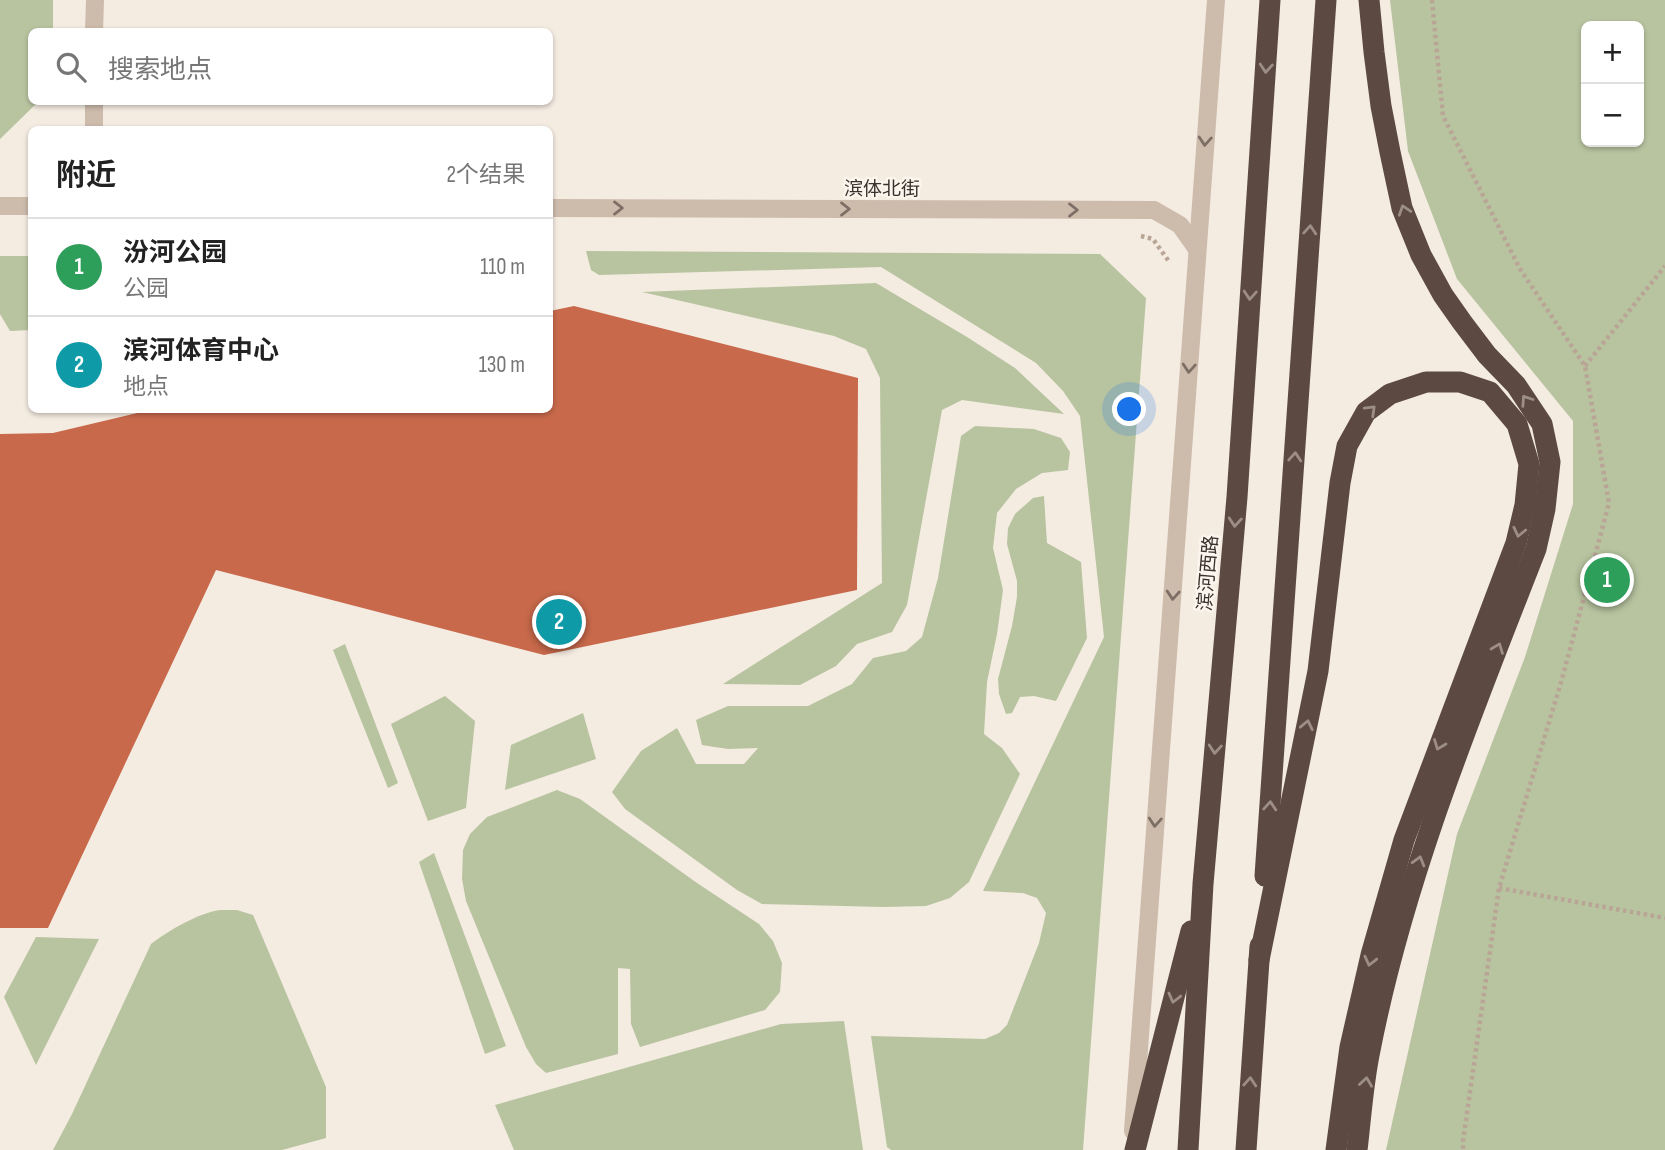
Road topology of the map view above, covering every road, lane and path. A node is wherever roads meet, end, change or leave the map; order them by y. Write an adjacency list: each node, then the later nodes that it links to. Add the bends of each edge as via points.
1 (95, 0): 6 (street)
2 (1216, 0): 12 (street, one-way to 12)
3 (1270, 0): 15 (highway, 滨河西路, one-way to 15, via 1237,497)
4 (1326, 0): 18 (highway, one-way to 4)
5 (1369, 0): 23 (highway, one-way to 5, via 1370,1051 1395,948 1424,846 1536,549 1550,462 1542,424 1443,295 1411,232 1381,106)
6 (94, 28)
7 (94, 105): 8 (street)
8 (94, 126)
9 (0, 206): 10 (street)
10 (28, 206)
11 (553, 208): 12 (street, 滨体北街, one-way to 12, via 1154,211 1180,225)
12 (1197, 249): 19 (street, one-way to 19)
13 (1665, 266): 14 (path)
14 (1585, 366)
15 (1203, 884): 19 (highway, one-way to 19); 20 (highway, 滨河西路)
16 (1499, 888): 17 (path)
17 (1665, 918)
18 (1259, 960): 21 (highway, one-way to 18); 22 (highway, one-way to 22, via 1318,671 1347,446 1366,412 1390,394 1426,382 1460,382 1490,392 1517,424 1529,464 1525,505 1516,543 1404,839 1350,1048)
19 (1133, 1150)
20 (1188, 1150)
21 (1246, 1150)
22 (1336, 1150)
23 (1357, 1150)

